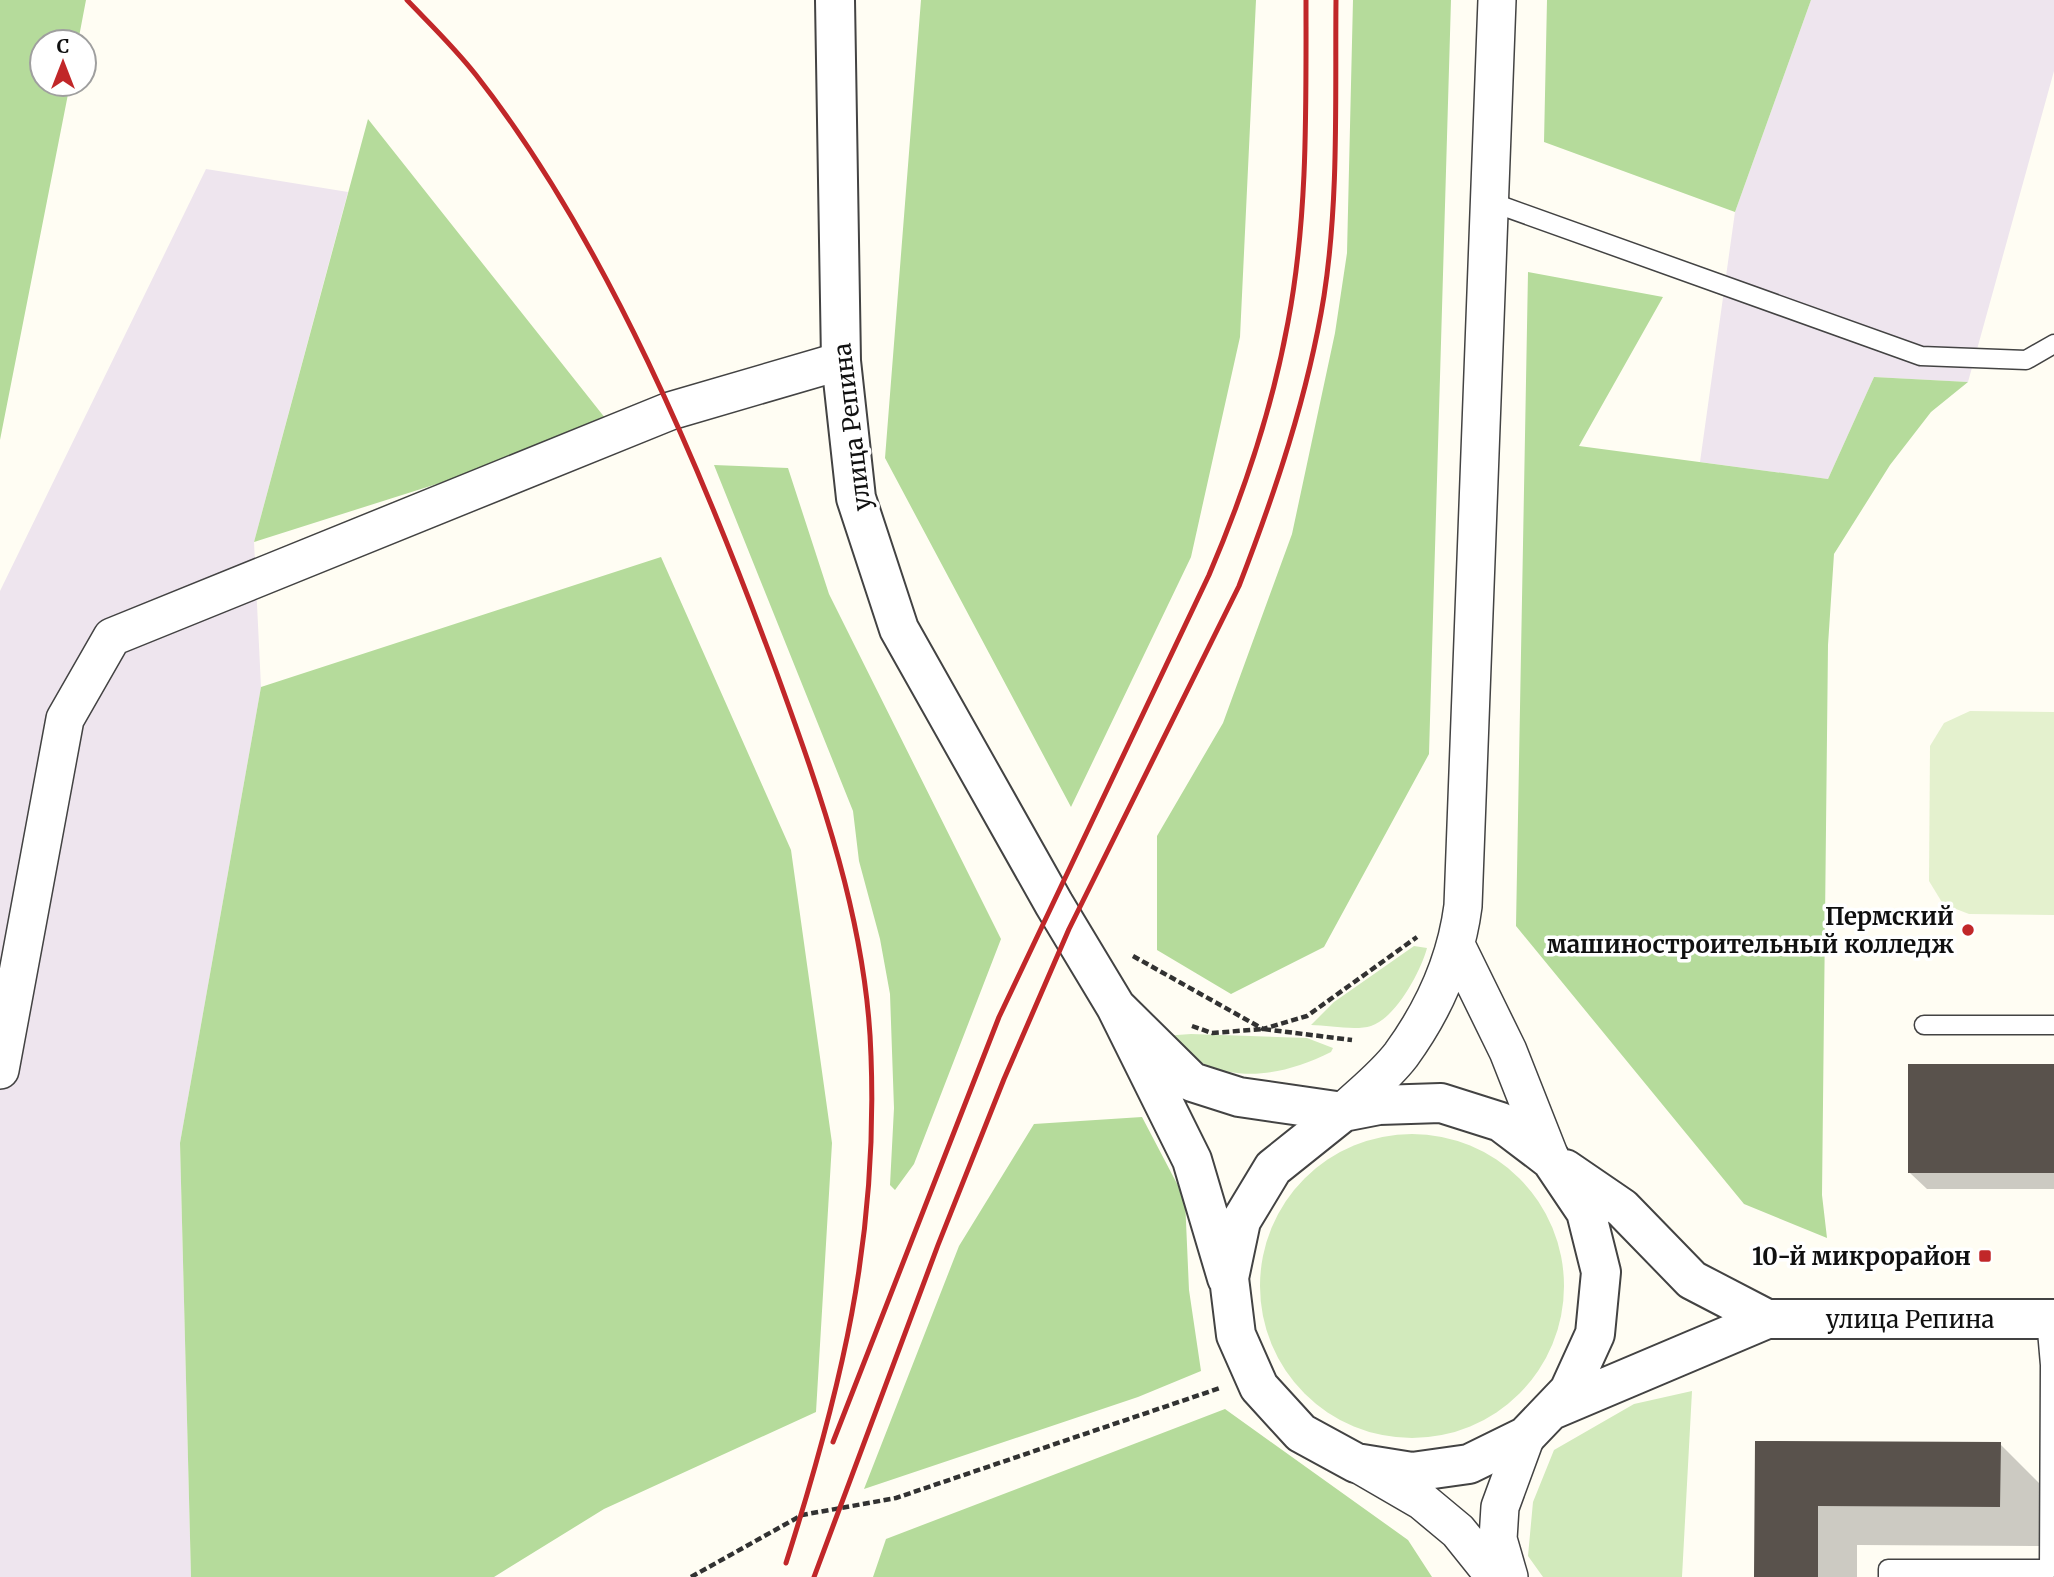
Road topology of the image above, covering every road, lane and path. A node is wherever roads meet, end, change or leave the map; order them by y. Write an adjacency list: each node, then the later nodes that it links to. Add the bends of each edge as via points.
1 (835, 0): 5 (street, улица Репина)
2 (1497, 0): 3 (street)
3 (1491, 202): 4 (lane, via 1921,356 2026,360); 6 (street, via 1463,906)
4 (2054, 344)
5 (841, 361): 8 (street, улица Репина, via 856,498 899,629); 14 (street, via 670,411 112,637 65,719)
6 (1441, 939): 12 (path, via 1307,1016); 15 (street, via 1429,1009 1399,1056); 16 (street, via 1508,1051)
7 (1125, 947): 12 (path, via 1133,957)
8 (1116, 1007): 15 (street, via 1192,1082 1239,1097); 17 (street, via 1192,1160)
9 (1924, 1025): 10 (lane)
10 (2054, 1025)
11 (1190, 1026): 12 (path, via 1212,1033)
12 (1263, 1029): 13 (path)
13 (1352, 1040)
14 (0, 1070)
15 (1343, 1112): 16 (street, via 1379,1105 1441,1103 1501,1122); 17 (street, via 1273,1168 1241,1221 1229,1278)
16 (1551, 1160): 18 (street, via 1622,1208 1692,1280); 21 (street, via 1586,1212 1601,1272 1595,1334 1569,1391)
17 (1231, 1291): 20 (street, via 1236,1335)
18 (1767, 1319): 19 (street, улица Репина); 21 (street)
19 (2050, 1319): 23 (lane)
20 (1259, 1387): 22 (street, via 1301,1433); 24 (path, via 1216,1388 896,1498 802,1515)
21 (1538, 1424): 22 (street, via 1469,1464 1412,1472); 26 (street, via 1500,1507 1498,1539)
22 (1356, 1463): 25 (street, via 1422,1501 1458,1531)
23 (2049, 1573): 27 (lane, via 1888,1569)
24 (691, 1577)
25 (1495, 1577)
26 (1508, 1577)
27 (1888, 1577)

